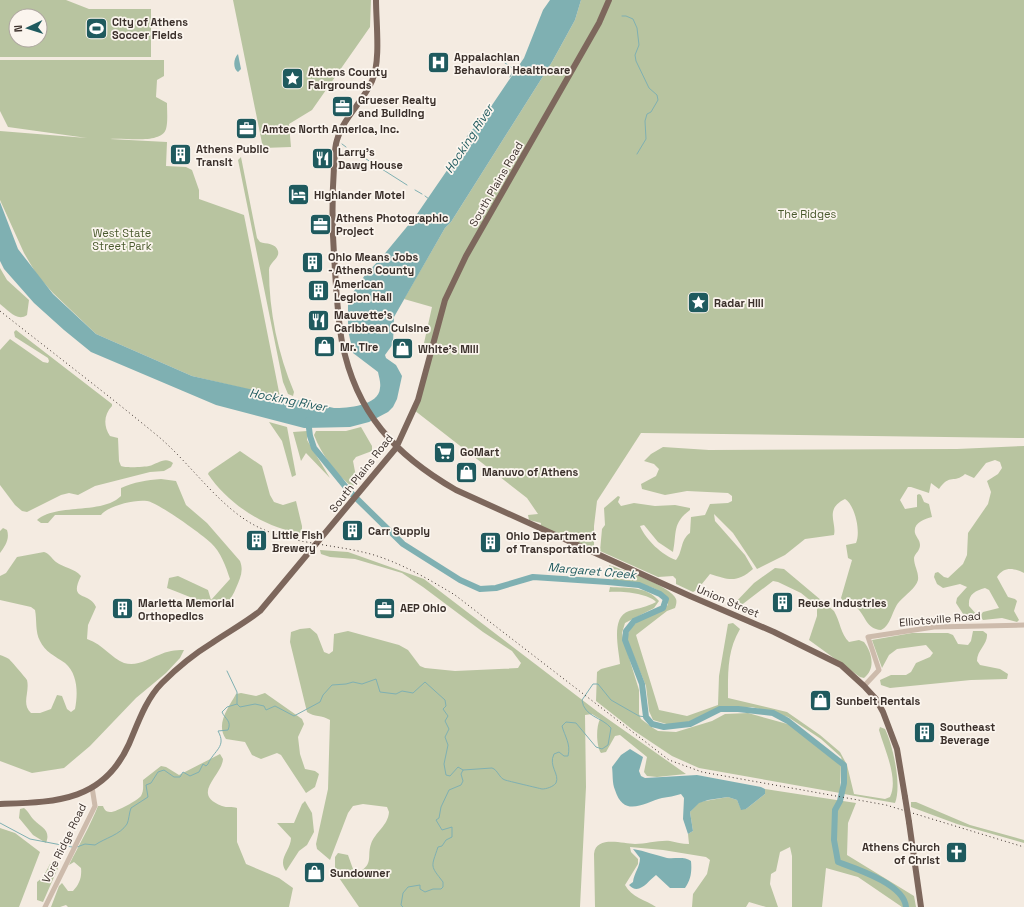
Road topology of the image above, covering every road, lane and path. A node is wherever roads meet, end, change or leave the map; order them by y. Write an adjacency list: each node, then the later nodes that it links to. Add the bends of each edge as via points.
1 (376, 0): 3 (main road, Union Street, via 375,73 338,137 333,182 333,230 340,325 347,361 360,395 382,431)
2 (609, 0): 3 (main road, South Plains Road, via 599,23 448,290 418,400)
3 (396, 448): 5 (main road, Union Street, via 432,476 456,490 800,644 841,665); 6 (main road, South Plains Road, via 260,610 246,622 197,653 161,684 146,706 122,757 103,779)
4 (1024, 625): 5 (street, Elliotsville Road, via 934,627 868,637 879,670)
5 (864, 686): 9 (main road, Union Street, bridge, via 876,699 898,749)
6 (92, 787): 7 (main road, South Plains Road, via 79,795 52,802); 8 (street, Vore Ridge Road, via 95,806)
7 (0, 804)
8 (45, 907)
9 (921, 907)

